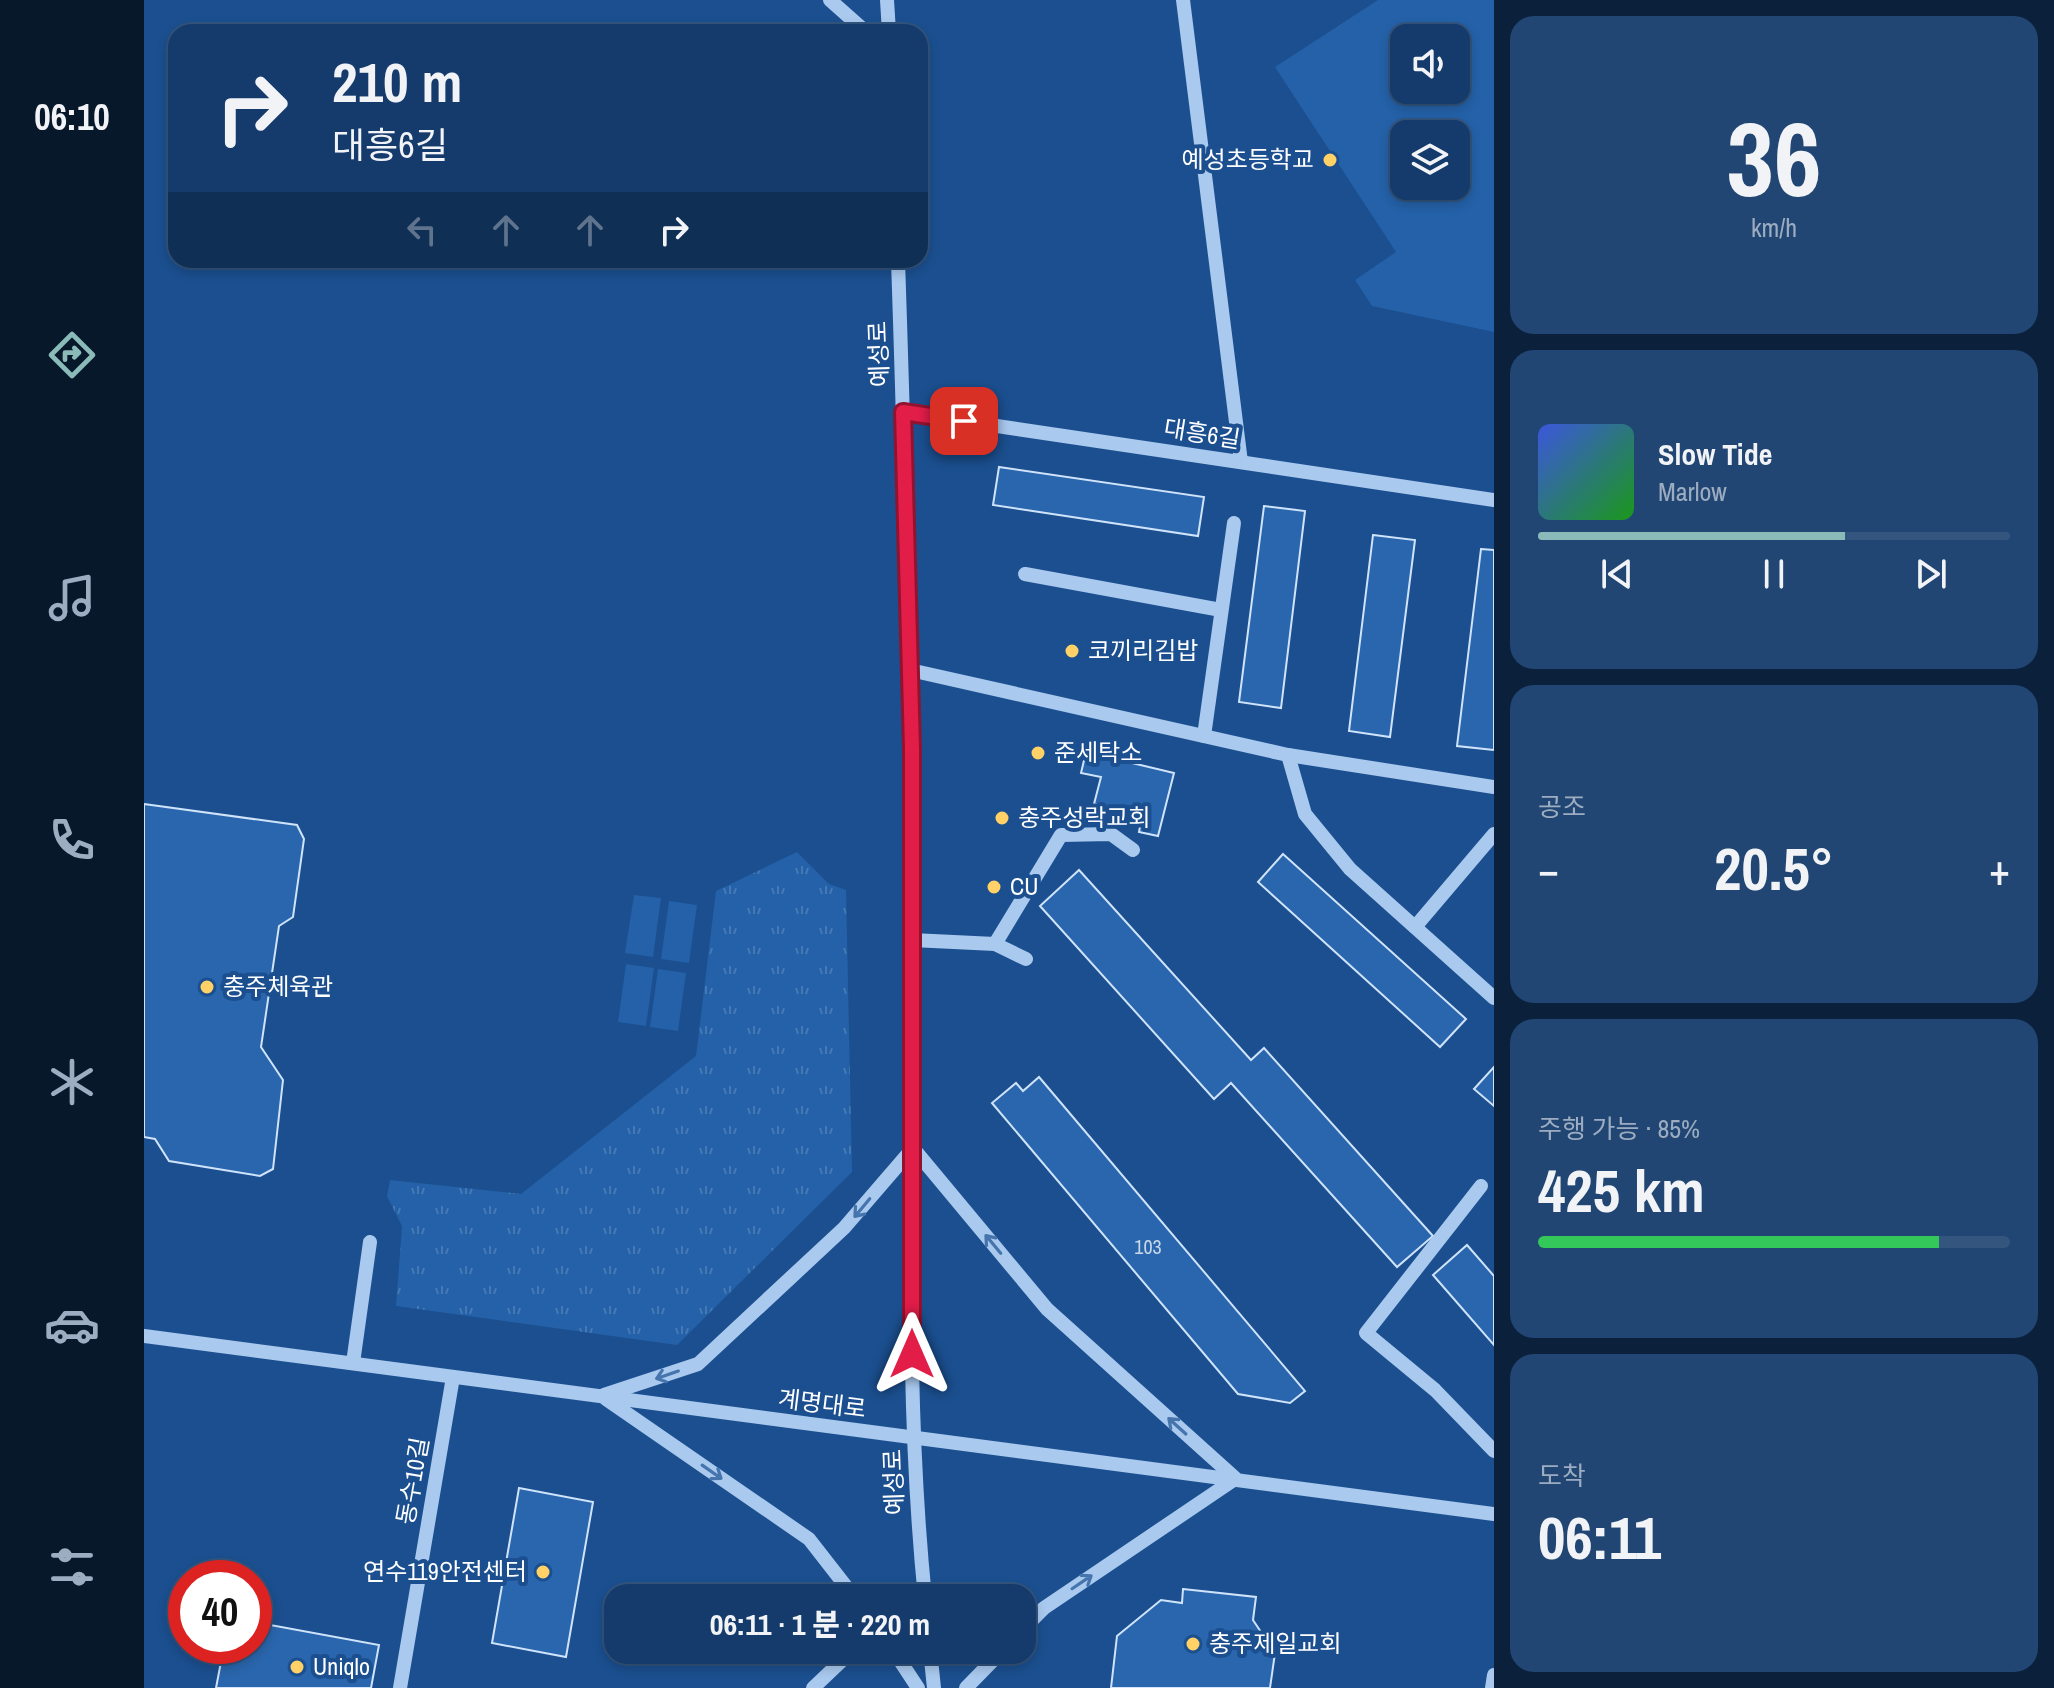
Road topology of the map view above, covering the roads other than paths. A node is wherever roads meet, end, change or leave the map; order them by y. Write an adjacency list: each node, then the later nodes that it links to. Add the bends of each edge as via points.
1 (830, 0): 4 (street)
2 (887, 0): 5 (street)
3 (1183, 0): 8 (street)
4 (857, 24)
5 (888, 24)
6 (898, 268): 7 (street, 예성로)
7 (903, 412): 8 (street, 대흥6길); 13 (street, 예성로)
8 (1241, 462): 9 (street, 대흥6길)
9 (1494, 500)
10 (1234, 523): 12 (street)
11 (1025, 574): 12 (street)
12 (1221, 610): 14 (street)
13 (910, 670): 14 (street); 20 (street, 예성로)
14 (1204, 736): 15 (street)
15 (1288, 755): 16 (street); 19 (street, via 1305,814 1350,869)
16 (1494, 787)
17 (1494, 834): 19 (street)
18 (1133, 850): 21 (street, via 1111,834 1061,835)
19 (1415, 927): 23 (street)
20 (912, 940): 21 (street); 24 (street, 예성로)
21 (995, 944): 22 (street)
22 (1026, 959)
23 (1494, 998)
24 (913, 1148): 30 (street, one-way to 30, via 844,1228 698,1364); 31 (street, 예성로); 33 (street, one-way to 24, via 1047,1309)
25 (1481, 1186): 32 (street, via 1366,1333 1435,1390)
26 (370, 1242): 28 (street)
27 (144, 1336): 28 (street, 계명대로)
28 (353, 1363): 29 (street, 계명대로)
29 (453, 1377): 30 (street, 계명대로); 43 (street, 동수10길)
30 (602, 1396): 31 (street, 계명대로); 35 (street, one-way to 35, via 809,1539)
31 (915, 1437): 33 (street, 계명대로); 36 (street, 예성로)
32 (1494, 1451)
33 (1235, 1479): 34 (street, 계명대로); 37 (street, one-way to 33)
34 (1494, 1514)
35 (844, 1584)
36 (924, 1584)
37 (1036, 1616)
38 (838, 1664): 44 (street)
39 (902, 1664): 45 (street)
40 (931, 1664): 46 (street)
41 (989, 1664): 47 (street)
42 (1494, 1675): 48 (street)
43 (400, 1688)
44 (813, 1688)
45 (918, 1688)
46 (934, 1688)
47 (966, 1688)
48 (1492, 1688)

